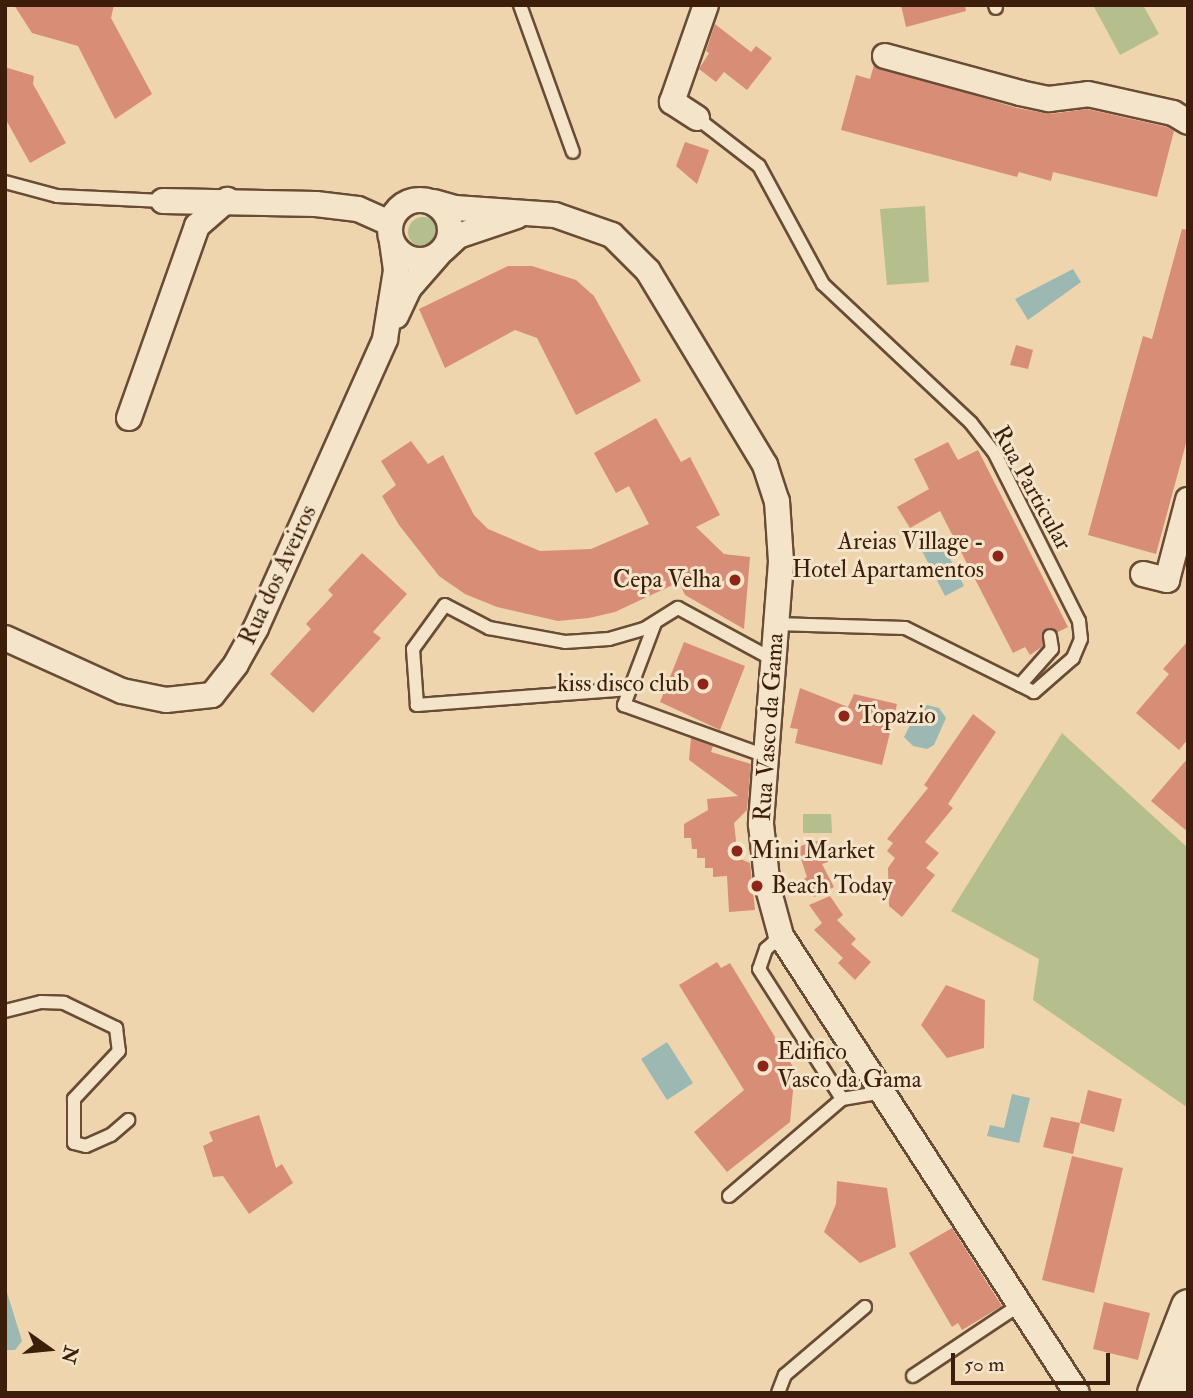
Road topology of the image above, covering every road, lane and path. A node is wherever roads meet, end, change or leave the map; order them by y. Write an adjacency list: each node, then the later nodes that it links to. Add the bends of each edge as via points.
1 (520, 5): 6 (lane)
2 (706, 5): 4 (street, via 672,102)
3 (885, 56): 5 (street, via 1020,93 1049,99 1088,93 1173,113)
4 (696, 118): 23 (lane, Rua Particular, via 759,166 822,285 971,423 994,452 1079,621 1082,639 1073,658 1034,692)
5 (1188, 122)
6 (573, 152)
7 (5, 182): 9 (lane, via 57,196)
8 (227, 200): 9 (street); 12 (street, via 358,209); 15 (street, via 197,226)
9 (163, 201)
10 (433, 202): 11 (street, Rua Vasco da Gama); 12 (street, via 408,201); 13 (street, via 449,221 451,234)
11 (528, 213): 13 (street, Rua Vasco da Gama, via 458,236); 19 (street, Rua Vasco da Gama, via 555,215 612,235 648,271 710,368 765,465 776,501 780,562)
12 (391, 232): 13 (street, via 408,258 428,260); 14 (street, Rua dos Aveiros, via 396,270)
13 (441, 252): 14 (street, via 409,288)
14 (385, 339): 21 (street, Rua dos Aveiros, via 256,628 212,695 166,700 122,691)
15 (129, 418)
16 (1188, 500): 17 (street, via 1167,580)
17 (1143, 573)
18 (654, 623): 22 (lane, via 678,608); 24 (lane); 24 (lane, via 609,639 565,642 489,628 445,605 413,649 417,705)
19 (776, 624): 22 (street, Rua Vasco da Gama); 23 (lane, via 905,628)
20 (1050, 636): 23 (lane, via 1052,649)
21 (5, 638)
22 (772, 659): 25 (street, Rua Vasco da Gama)
23 (1020, 685)
24 (630, 689): 25 (lane, via 624,705)
25 (764, 755): 26 (street, Rua Vasco da Gama, via 761,824 768,888)
26 (781, 936): 28 (street, Rua Vasco da Gama); 29 (lane, via 766,949 759,969)
27 (5, 1010): 30 (lane, via 41,1002 64,1003 116,1028 119,1051 74,1099 74,1143 86,1146 111,1135)
28 (885, 1092): 29 (lane); 32 (street, Rua Vasco da Gama)
29 (842, 1099): 31 (lane)
30 (128, 1120)
31 (729, 1196)
32 (1021, 1304): 37 (street, Rua Vasco da Gama); 38 (lane)
33 (1188, 1306): 39 (street)
34 (866, 1307): 40 (lane, via 785,1375)
35 (1188, 1339): 39 (street)
36 (1188, 1361): 39 (street)
37 (1063, 1370): 41 (street, Rua Vasco da Gama); 42 (street)
38 (913, 1376)
39 (1160, 1390)
40 (778, 1393)
41 (1077, 1393)
42 (1098, 1393)

